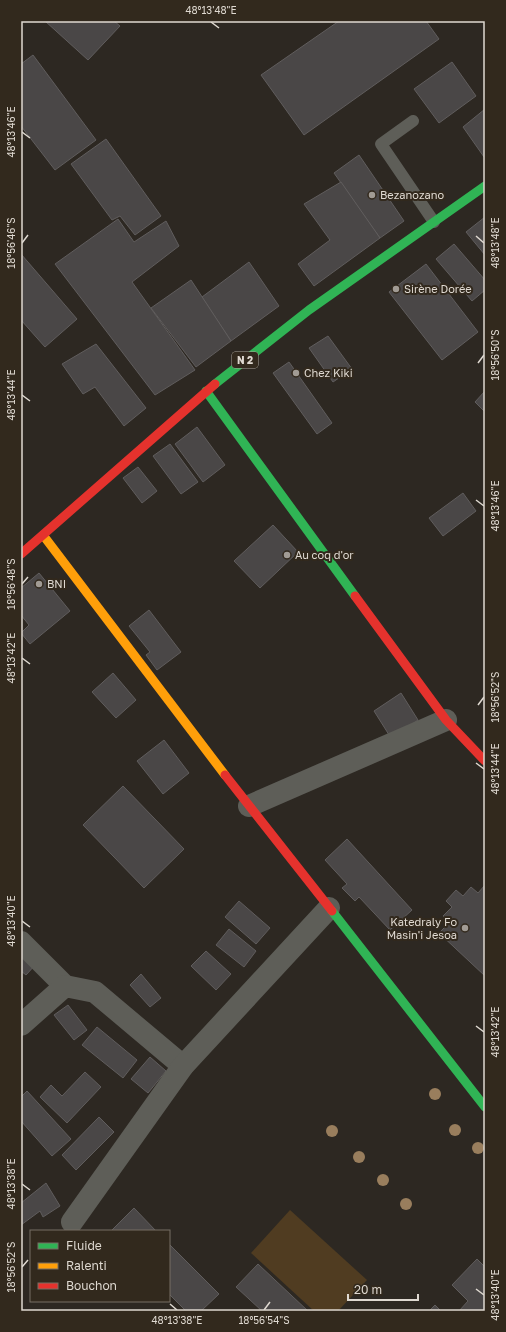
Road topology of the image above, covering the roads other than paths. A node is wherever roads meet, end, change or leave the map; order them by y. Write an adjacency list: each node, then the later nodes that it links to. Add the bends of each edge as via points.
1 (413, 121): 3 (lane, via 381,144)
2 (485, 186): 3 (street, N 2)
3 (434, 222): 4 (street, N 2, via 309,310)
4 (206, 391): 5 (street, N 2); 7 (street)
5 (43, 535): 6 (street, N 2); 9 (street)
6 (21, 554)
7 (446, 720): 8 (street); 9 (street)
8 (485, 761)
9 (249, 806): 10 (street)
10 (329, 908): 14 (street); 15 (street)
11 (21, 942): 12 (street)
12 (65, 986): 13 (street); 14 (street, via 95,992)
13 (21, 1025)
14 (183, 1066): 16 (street)
15 (485, 1106)
16 (72, 1222)

